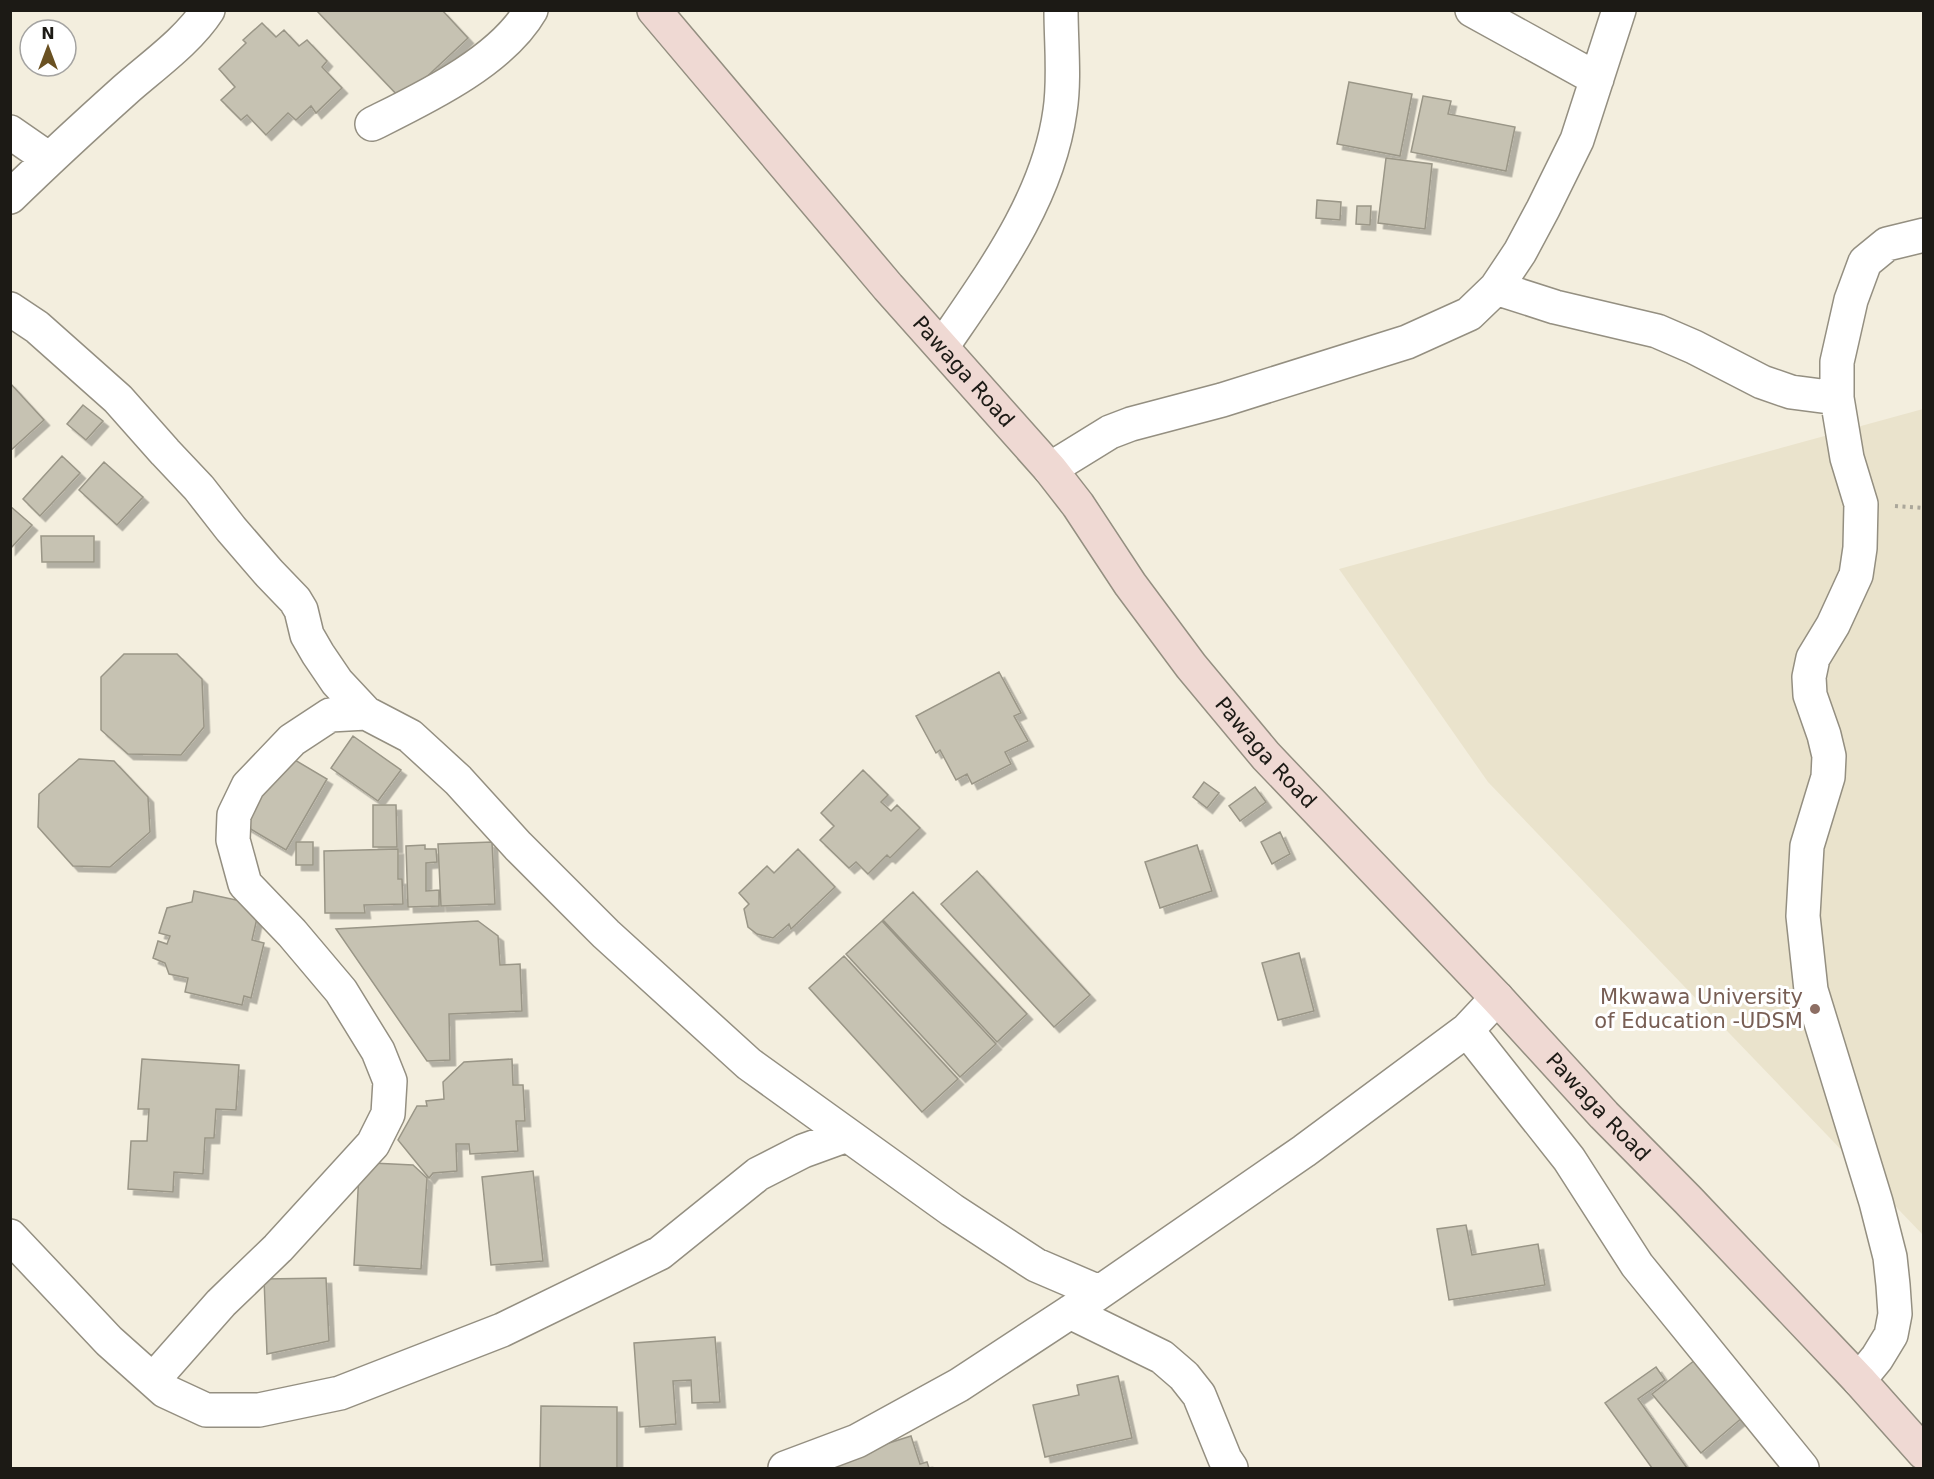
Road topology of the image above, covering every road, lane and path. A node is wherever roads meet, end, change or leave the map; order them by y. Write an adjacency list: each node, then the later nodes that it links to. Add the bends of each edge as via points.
1 (208, 10): 10 (street, via 171,51)
2 (531, 10): 8 (street, via 506,43 480,62)
3 (654, 10): 15 (main road, Pawaga Road)
4 (1061, 10): 15 (street, via 1060,110 1053,150 1013,238)
5 (1472, 10): 7 (street)
6 (1619, 10): 7 (street)
7 (1597, 79): 13 (street, via 1577,140 1520,252)
8 (372, 124)
9 (10, 132): 10 (street)
10 (49, 159): 11 (street)
11 (10, 197)
12 (1923, 235): 16 (street, via 1887,244 1865,261 1851,300 1838,362)
13 (1496, 288): 16 (street, via 1657,332 1791,392); 17 (street, via 1469,314 1407,342 1131,424 1110,432)
14 (10, 309): 18 (street, via 37,327 118,399 199,488 295,600 318,654)
15 (942, 347): 17 (main road, Pawaga Road)
16 (1837, 398): 26 (street, via 1846,458 1861,504 1860,548 1856,575 1813,658 1809,677 1810,695 1829,756 1828,777 1806,846 1803,916 1811,990 1890,1257 1895,1314 1891,1335)
17 (1050, 470): 19 (main road, Pawaga Road, via 1191,666 1266,756)
18 (366, 713): 21 (street, via 410,736 458,780 606,934 749,1064); 25 (street, via 330,715 292,740 248,786 234,815 233,840 245,884 341,991 378,1051 390,1081 388,1114 373,1144)
19 (1497, 999): 20 (street); 26 (main road, Pawaga Road)
20 (1467, 1030): 23 (street, via 1304,1150); 28 (street, via 1569,1159 1637,1265)
21 (847, 1135): 23 (street, via 1036,1265); 25 (street, via 803,1150 758,1174 660,1253 502,1330 340,1393 259,1410 206,1410 165,1391)
22 (10, 1236): 25 (street, via 109,1341)
23 (1099, 1292): 24 (street)
24 (1070, 1312): 29 (street, via 959,1385 857,1441); 30 (street, via 1162,1357 1184,1376 1199,1395)
25 (153, 1380)
26 (1859, 1380): 27 (main road, Pawaga Road)
27 (1923, 1453)
28 (1786, 1462)
29 (785, 1468)
30 (1231, 1468)

